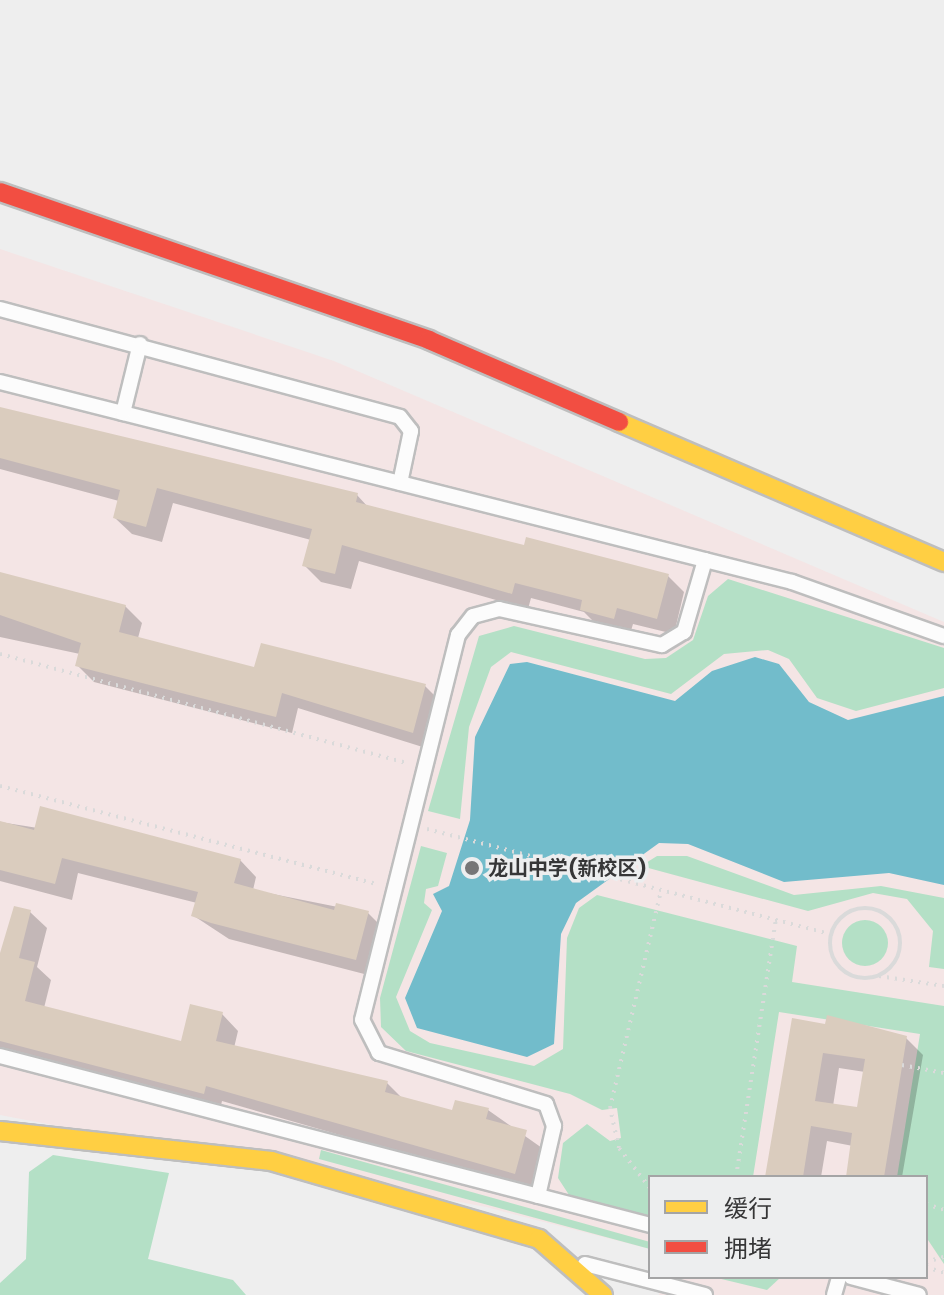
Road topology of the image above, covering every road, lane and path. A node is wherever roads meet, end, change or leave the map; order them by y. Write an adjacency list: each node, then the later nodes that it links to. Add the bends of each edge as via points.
1 (0, 192): 8 (street, via 429,340)
2 (0, 309): 3 (lane)
3 (140, 344): 5 (lane); 6 (lane, via 400,417 411,431)
4 (0, 382): 5 (lane)
5 (123, 413): 6 (lane)
6 (400, 483): 7 (lane)
7 (705, 560): 9 (lane); 13 (lane, via 684,632 662,645 499,609 473,616 458,635)
8 (944, 562)
9 (944, 636)
10 (0, 654): 11 (path, via 408,763)
11 (404, 777)
12 (0, 786): 14 (path, via 375,885)
13 (411, 825): 15 (path); 26 (lane, via 364,1033 395,1059 546,1104 554,1126)
14 (378, 872)
15 (661, 890): 16 (path); 25 (path, via 610,1108 619,1148)
16 (776, 920): 17 (path); 24 (path)
17 (831, 934): 18 (path, via 840,968 859,978); 18 (path, via 841,917 860,908 893,920 899,955)
18 (879, 976): 19 (path)
19 (944, 986)
20 (0, 1056): 26 (lane)
21 (902, 1065): 22 (path)
22 (944, 1073)
23 (0, 1131): 28 (street, via 271,1161 539,1239)
24 (736, 1175)
25 (648, 1185)
26 (538, 1196): 27 (lane)
27 (648, 1224)
28 (568, 1259): 30 (street); 31 (lane)
29 (859, 1279): 32 (lane)
30 (603, 1295)
31 (705, 1295)
32 (919, 1295)

